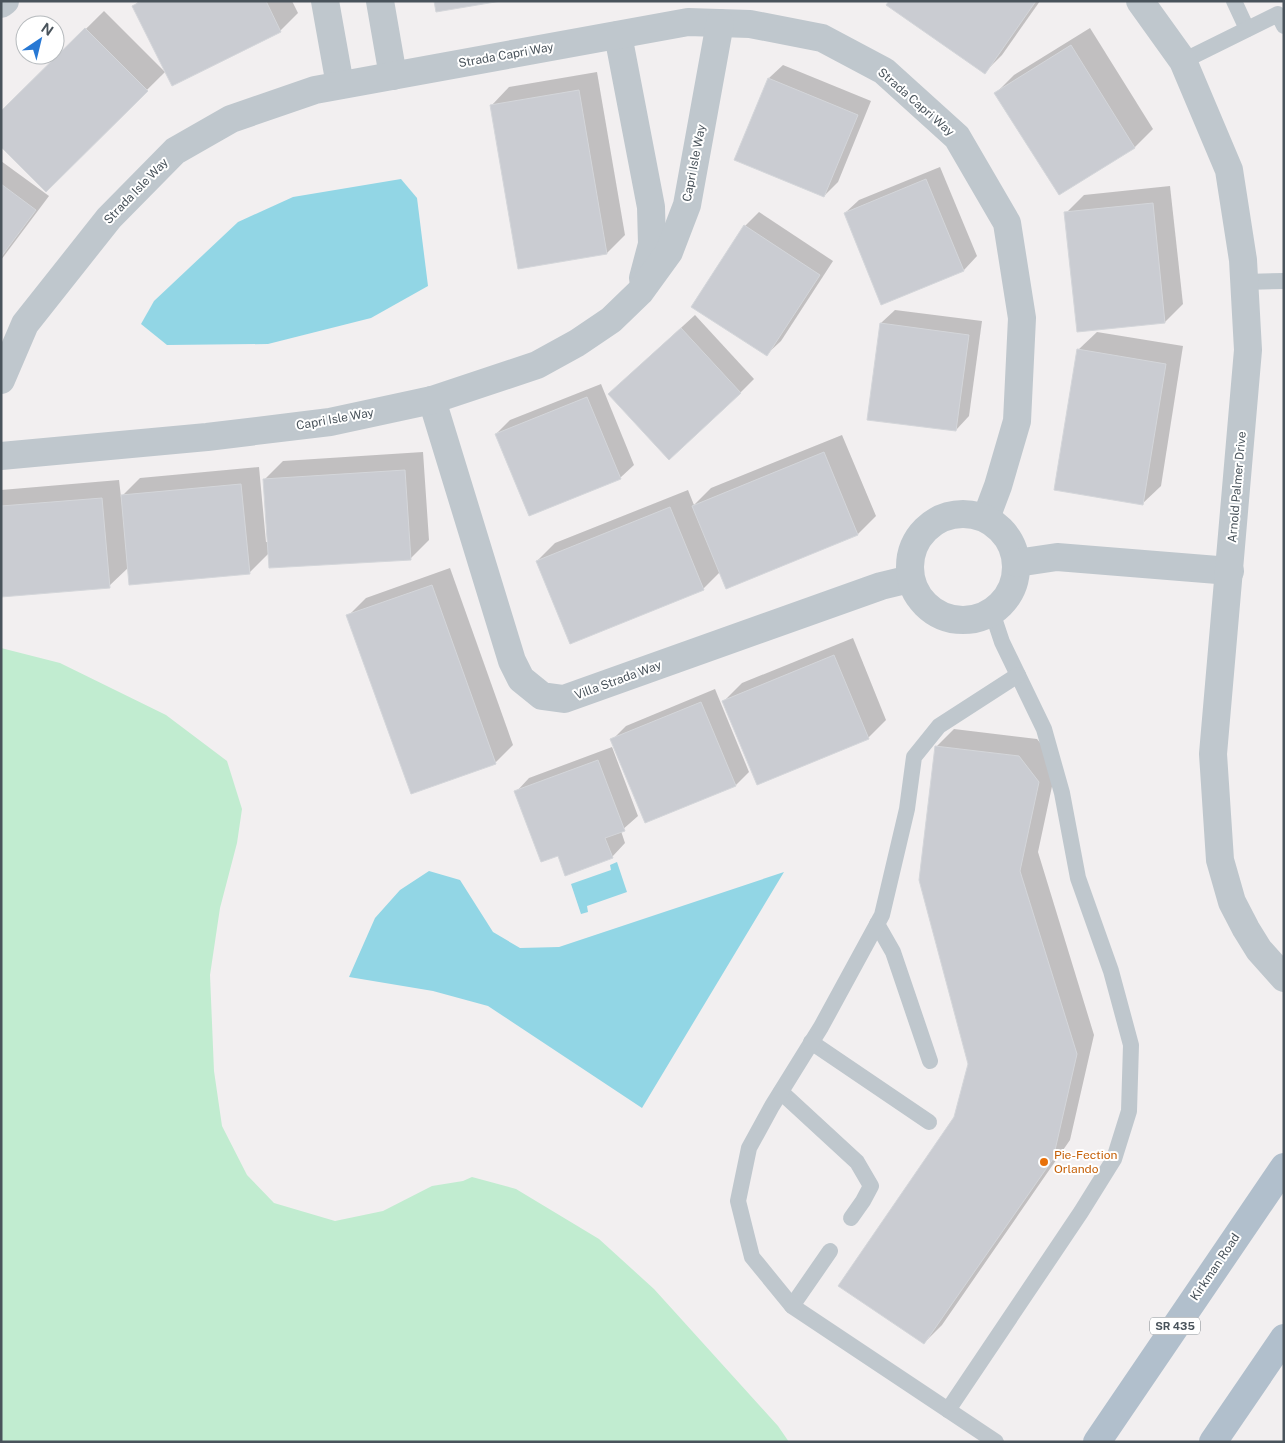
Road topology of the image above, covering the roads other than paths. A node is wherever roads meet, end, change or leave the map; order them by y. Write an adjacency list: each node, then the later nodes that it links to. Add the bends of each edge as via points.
1 (5, 1): 6 (street)
2 (325, 1): 13 (street)
3 (380, 1): 12 (street)
4 (1140, 1): 11 (street, Arnold Palmer Drive)
5 (1234, 1): 9 (lane)
6 (1, 4)
7 (1282, 17): 9 (lane)
8 (720, 23): 10 (street, Strada Capri Way, via 688,22); 16 (street, Capri Isle Way, via 687,205 669,252); 20 (street, Strada Capri Way, via 750,24 822,38 884,71 957,137 1007,223 1022,318 1017,421)
9 (1247, 29): 11 (lane)
10 (618, 35): 12 (street, Strada Capri Way); 16 (street, via 652,207 652,244)
11 (1183, 60): 15 (street, Arnold Palmer Drive, via 1229,170)
12 (393, 76): 13 (street, Strada Capri Way)
13 (340, 86): 17 (street, Strada Isle Way, via 315,90 232,119 175,151 109,218 25,324)
14 (1284, 281): 15 (lane)
15 (1244, 282): 22 (street, Arnold Palmer Drive, via 1248,350)
16 (640, 292): 18 (street, Capri Isle Way, via 611,320 537,365)
17 (1, 380)
18 (432, 400): 19 (street, Capri Isle Way, via 330,422); 23 (street, Villa Strada Way, via 512,661 521,679 542,696 564,699 881,586)
19 (1, 456)
20 (986, 518): 21 (street, via 1001,529 1012,545); 23 (street, via 968,513 949,514 932,522 919,535 911,553)
21 (1016, 563): 22 (street, via 1056,557); 24 (street, via 1014,581 1006,598)
22 (1230, 571): 27 (street, Arnold Palmer Drive, via 1213,754 1220,860 1232,902 1246,929 1259,950)
23 (910, 579): 24 (street, via 925,605 939,615 957,620 975,619)
24 (992, 612): 25 (lane)
25 (1018, 675): 26 (lane, via 939,726 914,757 907,809 882,915); 37 (lane, via 1044,729 1062,793 1078,878 1111,971 1131,1045 1129,1110 1114,1160)
26 (877, 924): 28 (lane); 29 (lane, via 893,952)
27 (1284, 978)
28 (811, 1042): 30 (lane); 31 (lane)
29 (930, 1062)
30 (780, 1092): 33 (lane, via 862,1170 870,1186); 35 (lane, via 749,1148 738,1201 752,1257)
31 (929, 1122)
32 (1284, 1167): 39 (main road, Kirkman Road / SR 435)
33 (851, 1218)
34 (830, 1251): 35 (lane)
35 (792, 1306): 37 (lane)
36 (1284, 1338): 40 (main road)
37 (948, 1410): 38 (lane)
38 (996, 1442)
39 (1097, 1442)
40 (1213, 1442)

